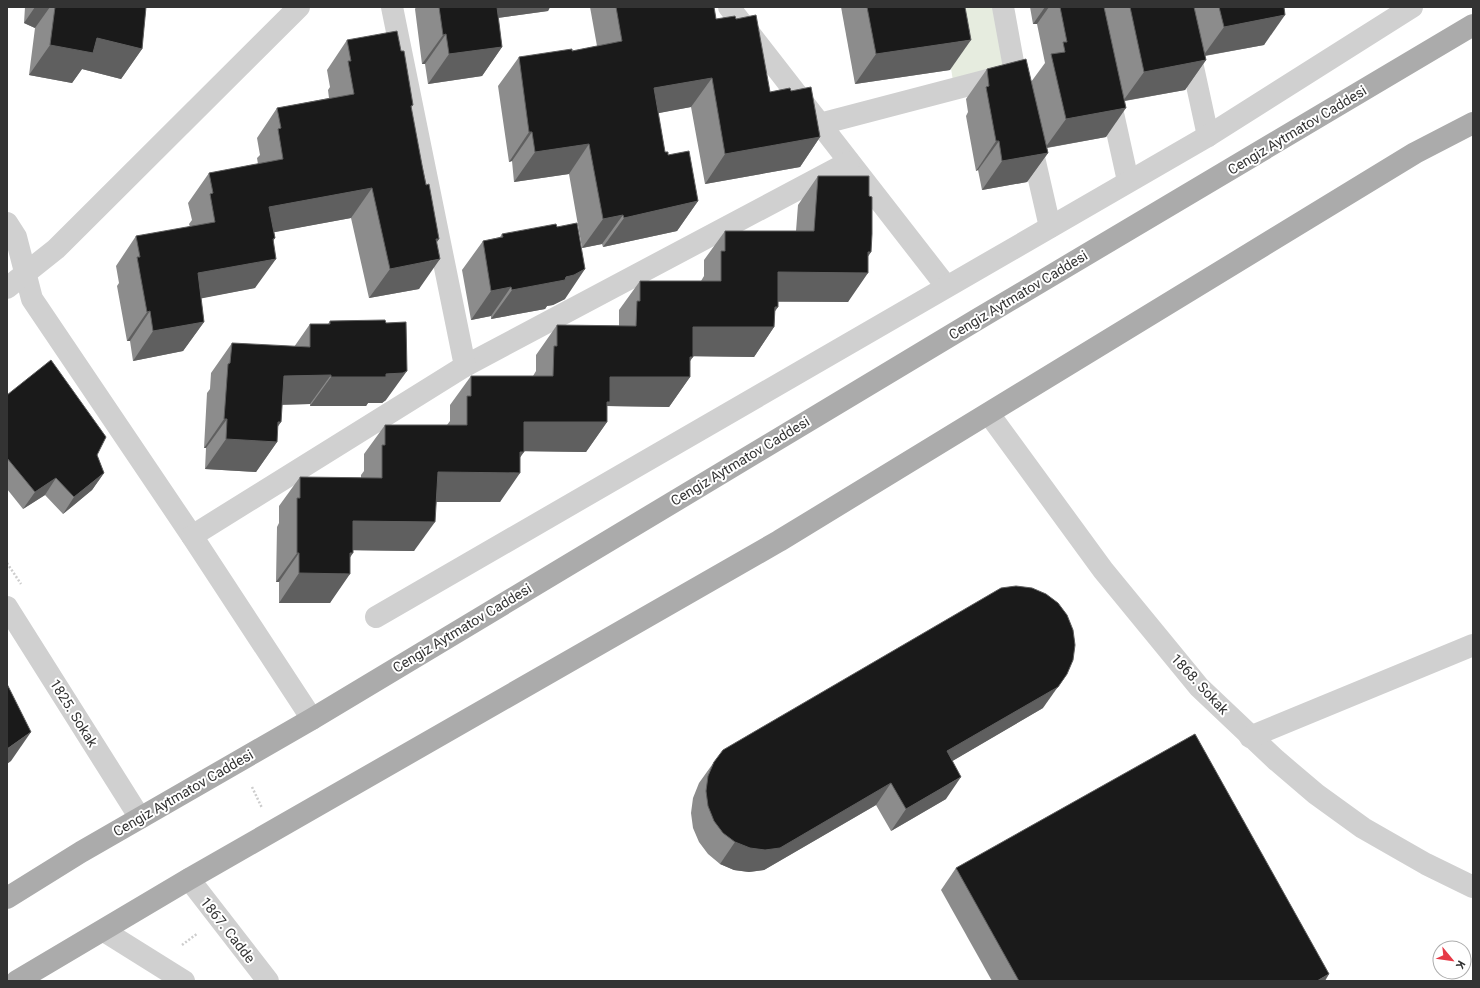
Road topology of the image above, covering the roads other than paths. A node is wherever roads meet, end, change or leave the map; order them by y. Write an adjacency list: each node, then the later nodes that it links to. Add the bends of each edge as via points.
1 (299, 7): 19 (street, via 56,249)
2 (392, 7): 22 (street)
3 (728, 7): 13 (street)
4 (1003, 7): 8 (street)
5 (1180, 7): 14 (street)
6 (1412, 7): 14 (street)
7 (1473, 25): 28 (main road, Cengiz Aytmatov Caddesi)
8 (1015, 72): 10 (street); 13 (street)
9 (1105, 75): 16 (street)
10 (1020, 96)
11 (1025, 119): 18 (street)
12 (1473, 123): 23 (main road, via 1415,153)
13 (820, 124): 15 (street)
14 (1208, 136): 16 (street)
15 (849, 162): 20 (street); 22 (street)
16 (1128, 181): 18 (street)
17 (7, 223): 19 (street, via 16,237)
18 (1050, 227): 20 (street)
19 (26, 273): 21 (street); 24 (street, via 32,299 40,312)
20 (946, 286): 26 (street)
21 (7, 288)
22 (465, 366): 24 (street)
23 (989, 414): 29 (street, 1868. Sokak, via 1103,570 1199,687); 31 (main road, via 779,541)
24 (192, 536): 28 (street)
25 (7, 607): 30 (street, 1825. Sokak)
26 (376, 617)
27 (1473, 645): 29 (street)
28 (312, 719): 30 (main road, Cengiz Aytmatov Caddesi)
29 (1250, 736): 32 (street, 1868. Sokak, via 1316,794 1363,828)
30 (140, 818): 33 (main road, Cengiz Aytmatov Caddesi)
31 (189, 879): 34 (main road); 37 (street, 1867. Cadde)
32 (1473, 887)
33 (7, 898)
34 (104, 931): 35 (main road); 36 (street)
35 (17, 981)
36 (184, 981)
37 (268, 981)

